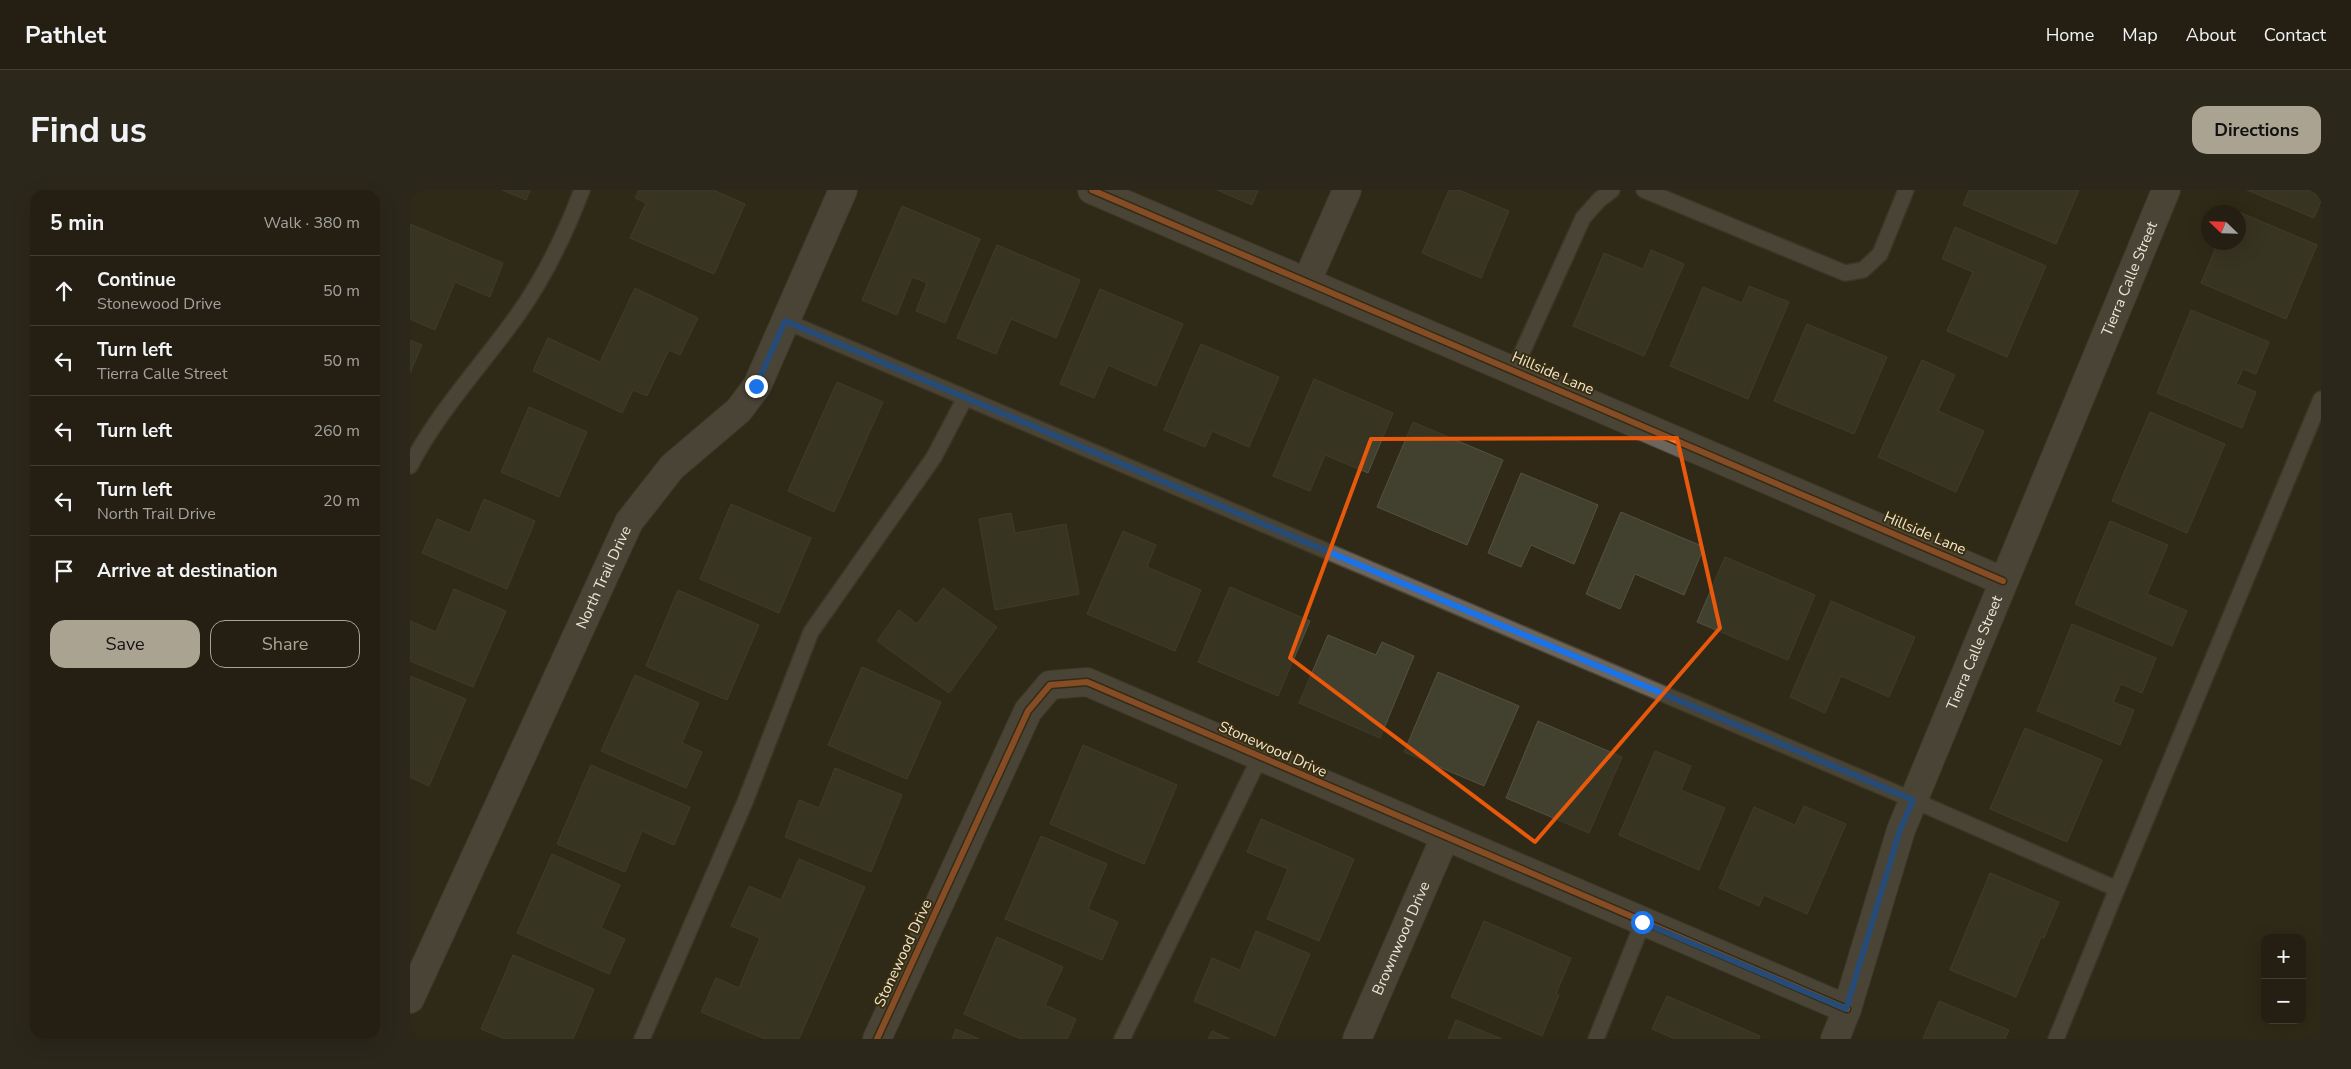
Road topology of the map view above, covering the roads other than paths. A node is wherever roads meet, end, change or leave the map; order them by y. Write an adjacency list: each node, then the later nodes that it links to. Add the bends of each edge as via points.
1 (582, 190): 14 (lane, via 551,258 520,311 436,424)
2 (843, 190): 10 (street, North Trail Drive)
3 (1092, 190): 9 (street, Hillside Lane)
4 (1348, 190): 9 (street)
5 (1612, 190): 11 (lane, via 1583,218)
6 (1644, 190): 7 (lane, via 1845,273 1863,270 1880,254)
7 (1906, 190)
8 (2166, 190): 15 (street, Tierra Calle Street)
9 (1307, 281): 11 (street, Hillside Lane)
10 (785, 321): 12 (lane); 21 (street, North Trail Drive, via 756,386 739,410 672,467 629,522)
11 (1514, 370): 15 (street, Hillside Lane)
12 (965, 398): 17 (lane); 23 (lane, via 934,457 811,632 745,802)
13 (2321, 399): 19 (lane)
14 (410, 466)
15 (2003, 581): 17 (street, Tierra Calle Street)
16 (1260, 757): 18 (street, Stonewood Drive); 24 (street, Stonewood Drive, via 1087,682 1050,685 1028,711); 25 (lane)
17 (1913, 800): 19 (lane); 22 (street, Tierra Calle Street, via 1900,830)
18 (1445, 837): 20 (street, Stonewood Drive); 26 (street, Brownwood Drive)
19 (2117, 889): 29 (lane)
20 (1642, 922): 22 (street, Stonewood Drive); 27 (lane)
21 (410, 999)
22 (1846, 1009): 28 (street, Tierra Calle Street)
23 (642, 1039)
24 (877, 1039)
25 (1122, 1039)
26 (1357, 1039)
27 (1596, 1039)
28 (1834, 1039)
29 (2056, 1039)

